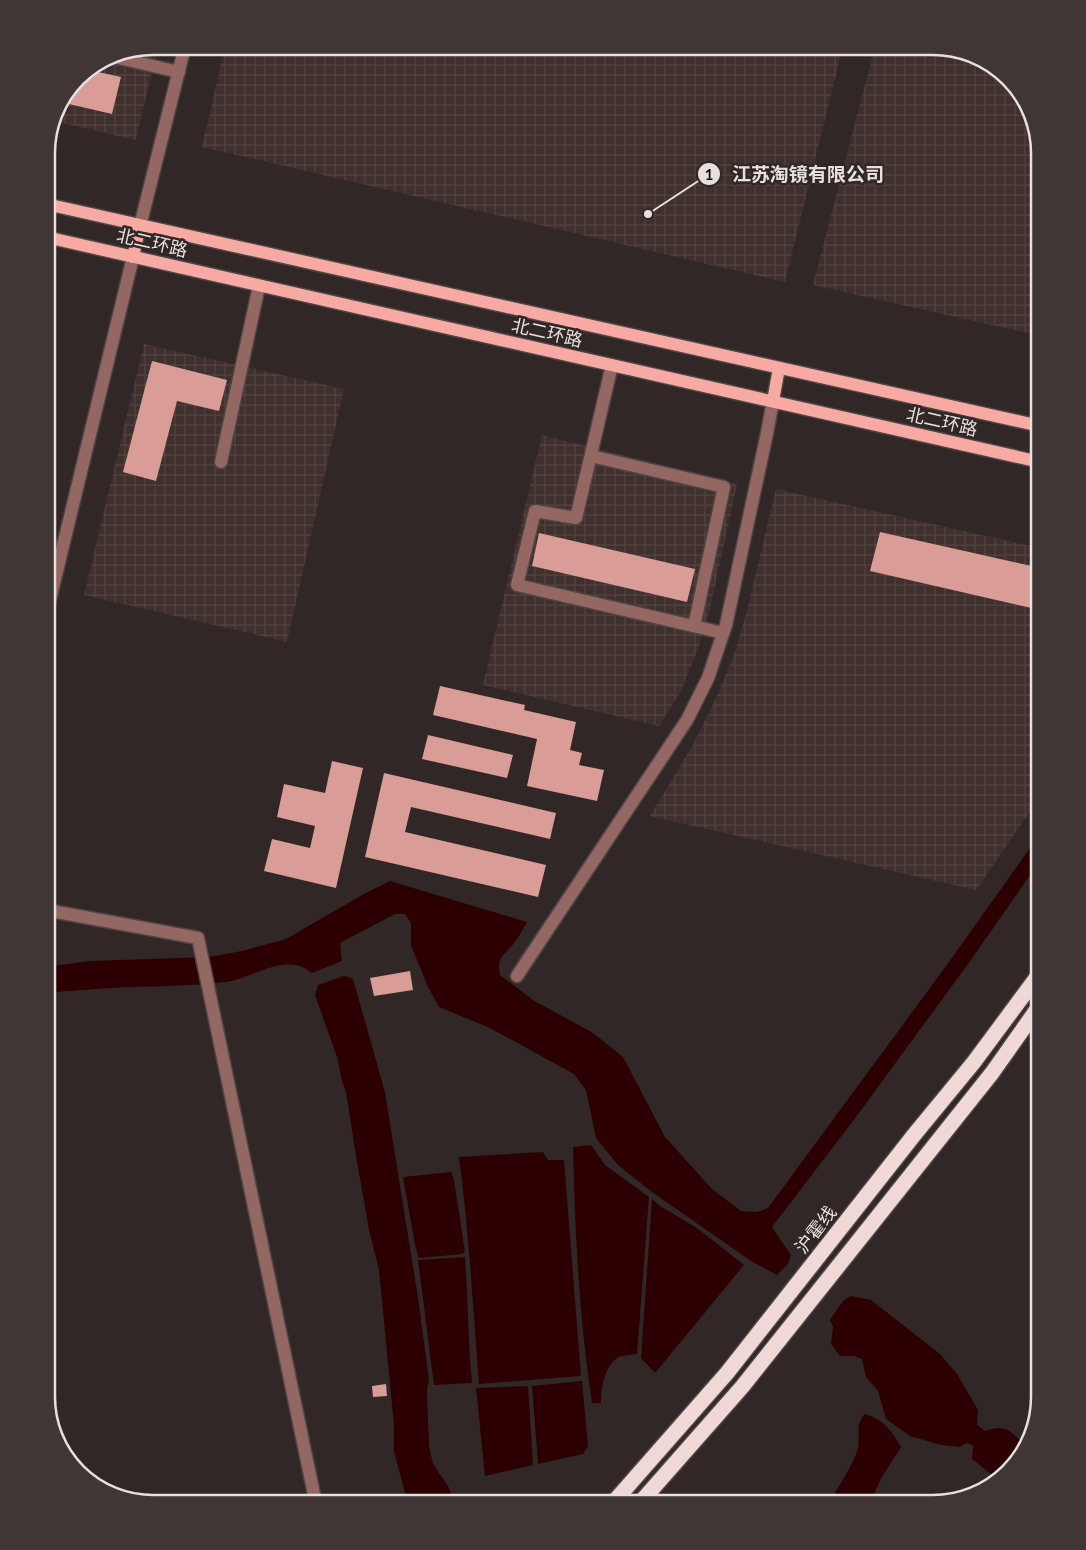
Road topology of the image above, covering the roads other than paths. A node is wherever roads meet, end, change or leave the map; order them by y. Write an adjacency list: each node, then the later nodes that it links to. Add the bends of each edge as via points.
1 (183, 55): 3 (street)
2 (124, 59): 3 (street)
3 (179, 72): 5 (street)
4 (55, 206): 5 (main road, 北二环路)
5 (140, 226): 7 (main road); 10 (main road, 北二环路)
6 (55, 239): 7 (main road, 北二环路)
7 (133, 257): 8 (main road, 北二环路); 16 (street)
8 (259, 286): 9 (main road, 北二环路); 15 (street)
9 (612, 365): 11 (main road, 北二环路); 13 (street)
10 (779, 368): 11 (main road); 12 (main road, 北二环路)
11 (772, 402): 14 (main road, 北二环路); 18 (street)
12 (1031, 424)
13 (590, 456): 17 (street, via 724,487); 17 (street, via 576,518 535,511 517,585)
14 (1031, 460)
15 (221, 462)
16 (55, 579)
17 (694, 626): 18 (street)
18 (723, 632): 20 (street, via 708,678 687,720)
19 (55, 912): 23 (street, via 198,938)
20 (517, 976)
21 (1031, 984): 24 (highway, 沪霍线, via 974,1062 727,1373)
22 (1031, 1018): 25 (highway, via 992,1073 742,1387)
23 (314, 1495)
24 (620, 1495)
25 (647, 1495)

